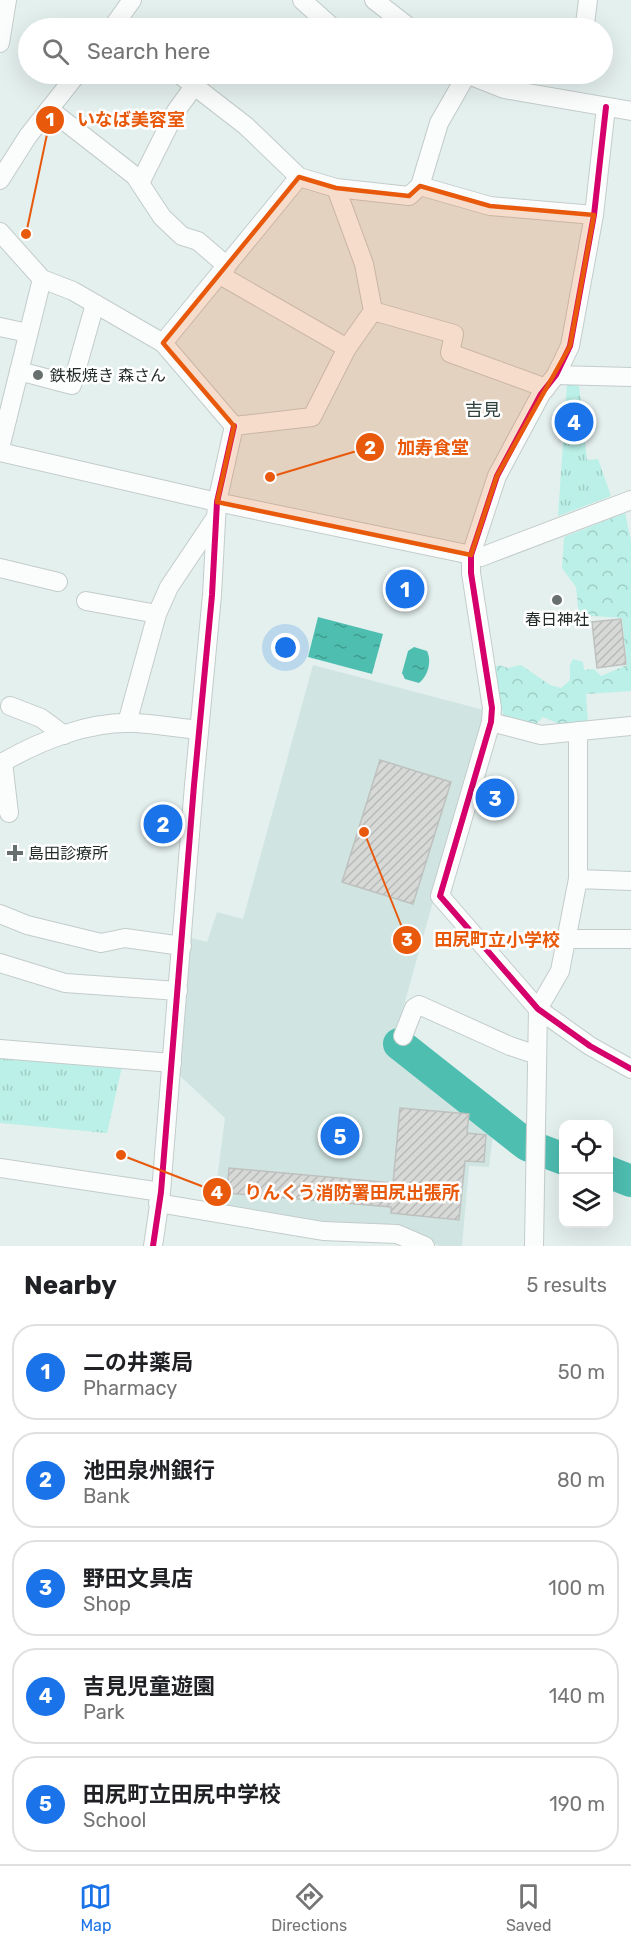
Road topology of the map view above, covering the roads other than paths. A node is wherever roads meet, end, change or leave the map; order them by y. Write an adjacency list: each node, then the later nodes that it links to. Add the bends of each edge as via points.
1 (8, 0): 10 (street)
2 (132, 0): 6 (street)
3 (302, 0): 7 (street)
4 (588, 0): 9 (street)
5 (378, 1): 8 (street)
6 (123, 18)
7 (322, 18)
8 (398, 18)
9 (586, 18)
10 (0, 43)
11 (69, 84): 16 (street)
12 (461, 84): 21 (street, via 439,123)
13 (492, 84): 15 (street)
14 (195, 85): 19 (street, via 246,126); 20 (street, via 176,111)
15 (606, 107): 17 (street); 23 (street)
16 (49, 109): 18 (street); 20 (street)
17 (631, 111)
18 (1, 175)
19 (299, 177): 22 (street); 25 (street)
20 (140, 183): 25 (street, via 162,217 182,236 198,241)
21 (420, 186): 22 (street, via 410,196); 23 (street, via 490,206)
22 (336, 188): 28 (street, via 364,264)
23 (594, 215): 35 (street, via 570,346)
24 (4, 241): 26 (street)
25 (224, 271): 31 (street); 32 (street)
26 (42, 279): 27 (street); 30 (street)
27 (95, 304): 31 (street); 33 (street, via 72,385)
28 (373, 312): 32 (street); 35 (street, via 454,334 450,353)
29 (0, 327): 30 (street)
30 (28, 333): 33 (street)
31 (163, 344): 36 (street)
32 (347, 348): 36 (street, via 312,417)
33 (19, 371): 37 (street)
34 (631, 377): 35 (street)
35 (551, 381): 40 (street, via 497,476)
36 (234, 426): 39 (street)
37 (0, 450): 39 (street)
38 (631, 500): 40 (street, via 481,556)
39 (217, 509): 40 (street); 44 (street); 49 (street)
40 (471, 555): 46 (street)
41 (0, 568): 42 (street)
42 (58, 582)
43 (86, 602): 44 (street)
44 (157, 614): 47 (street)
45 (10, 706): 51 (street, via 41,718)
46 (491, 722): 50 (street, via 540,735); 62 (street, via 440,896)
47 (127, 723): 49 (street); 51 (street)
48 (631, 726): 50 (street)
49 (199, 730): 59 (street)
50 (578, 731): 54 (street)
51 (64, 735): 52 (street)
52 (1, 763): 53 (street)
53 (9, 813)
54 (578, 879): 55 (street); 57 (street)
55 (631, 881)
56 (0, 914): 59 (street, via 27,925 101,943 125,938)
57 (566, 939): 58 (street); 62 (street, via 560,971)
58 (631, 939)
59 (182, 946): 61 (street)
60 (0, 963): 61 (street, via 65,983)
61 (178, 992): 66 (street)
62 (538, 1009): 65 (street); 67 (street)
63 (403, 1036): 65 (street, via 414,1008 419,1005)
64 (0, 1049): 66 (street)
65 (537, 1055): 72 (street)
66 (172, 1063): 69 (street)
67 (631, 1069)
68 (0, 1168): 69 (street)
69 (159, 1198): 70 (street); 71 (street, via 323,1231 397,1234)
70 (153, 1246)
71 (425, 1246)
72 (534, 1246)

